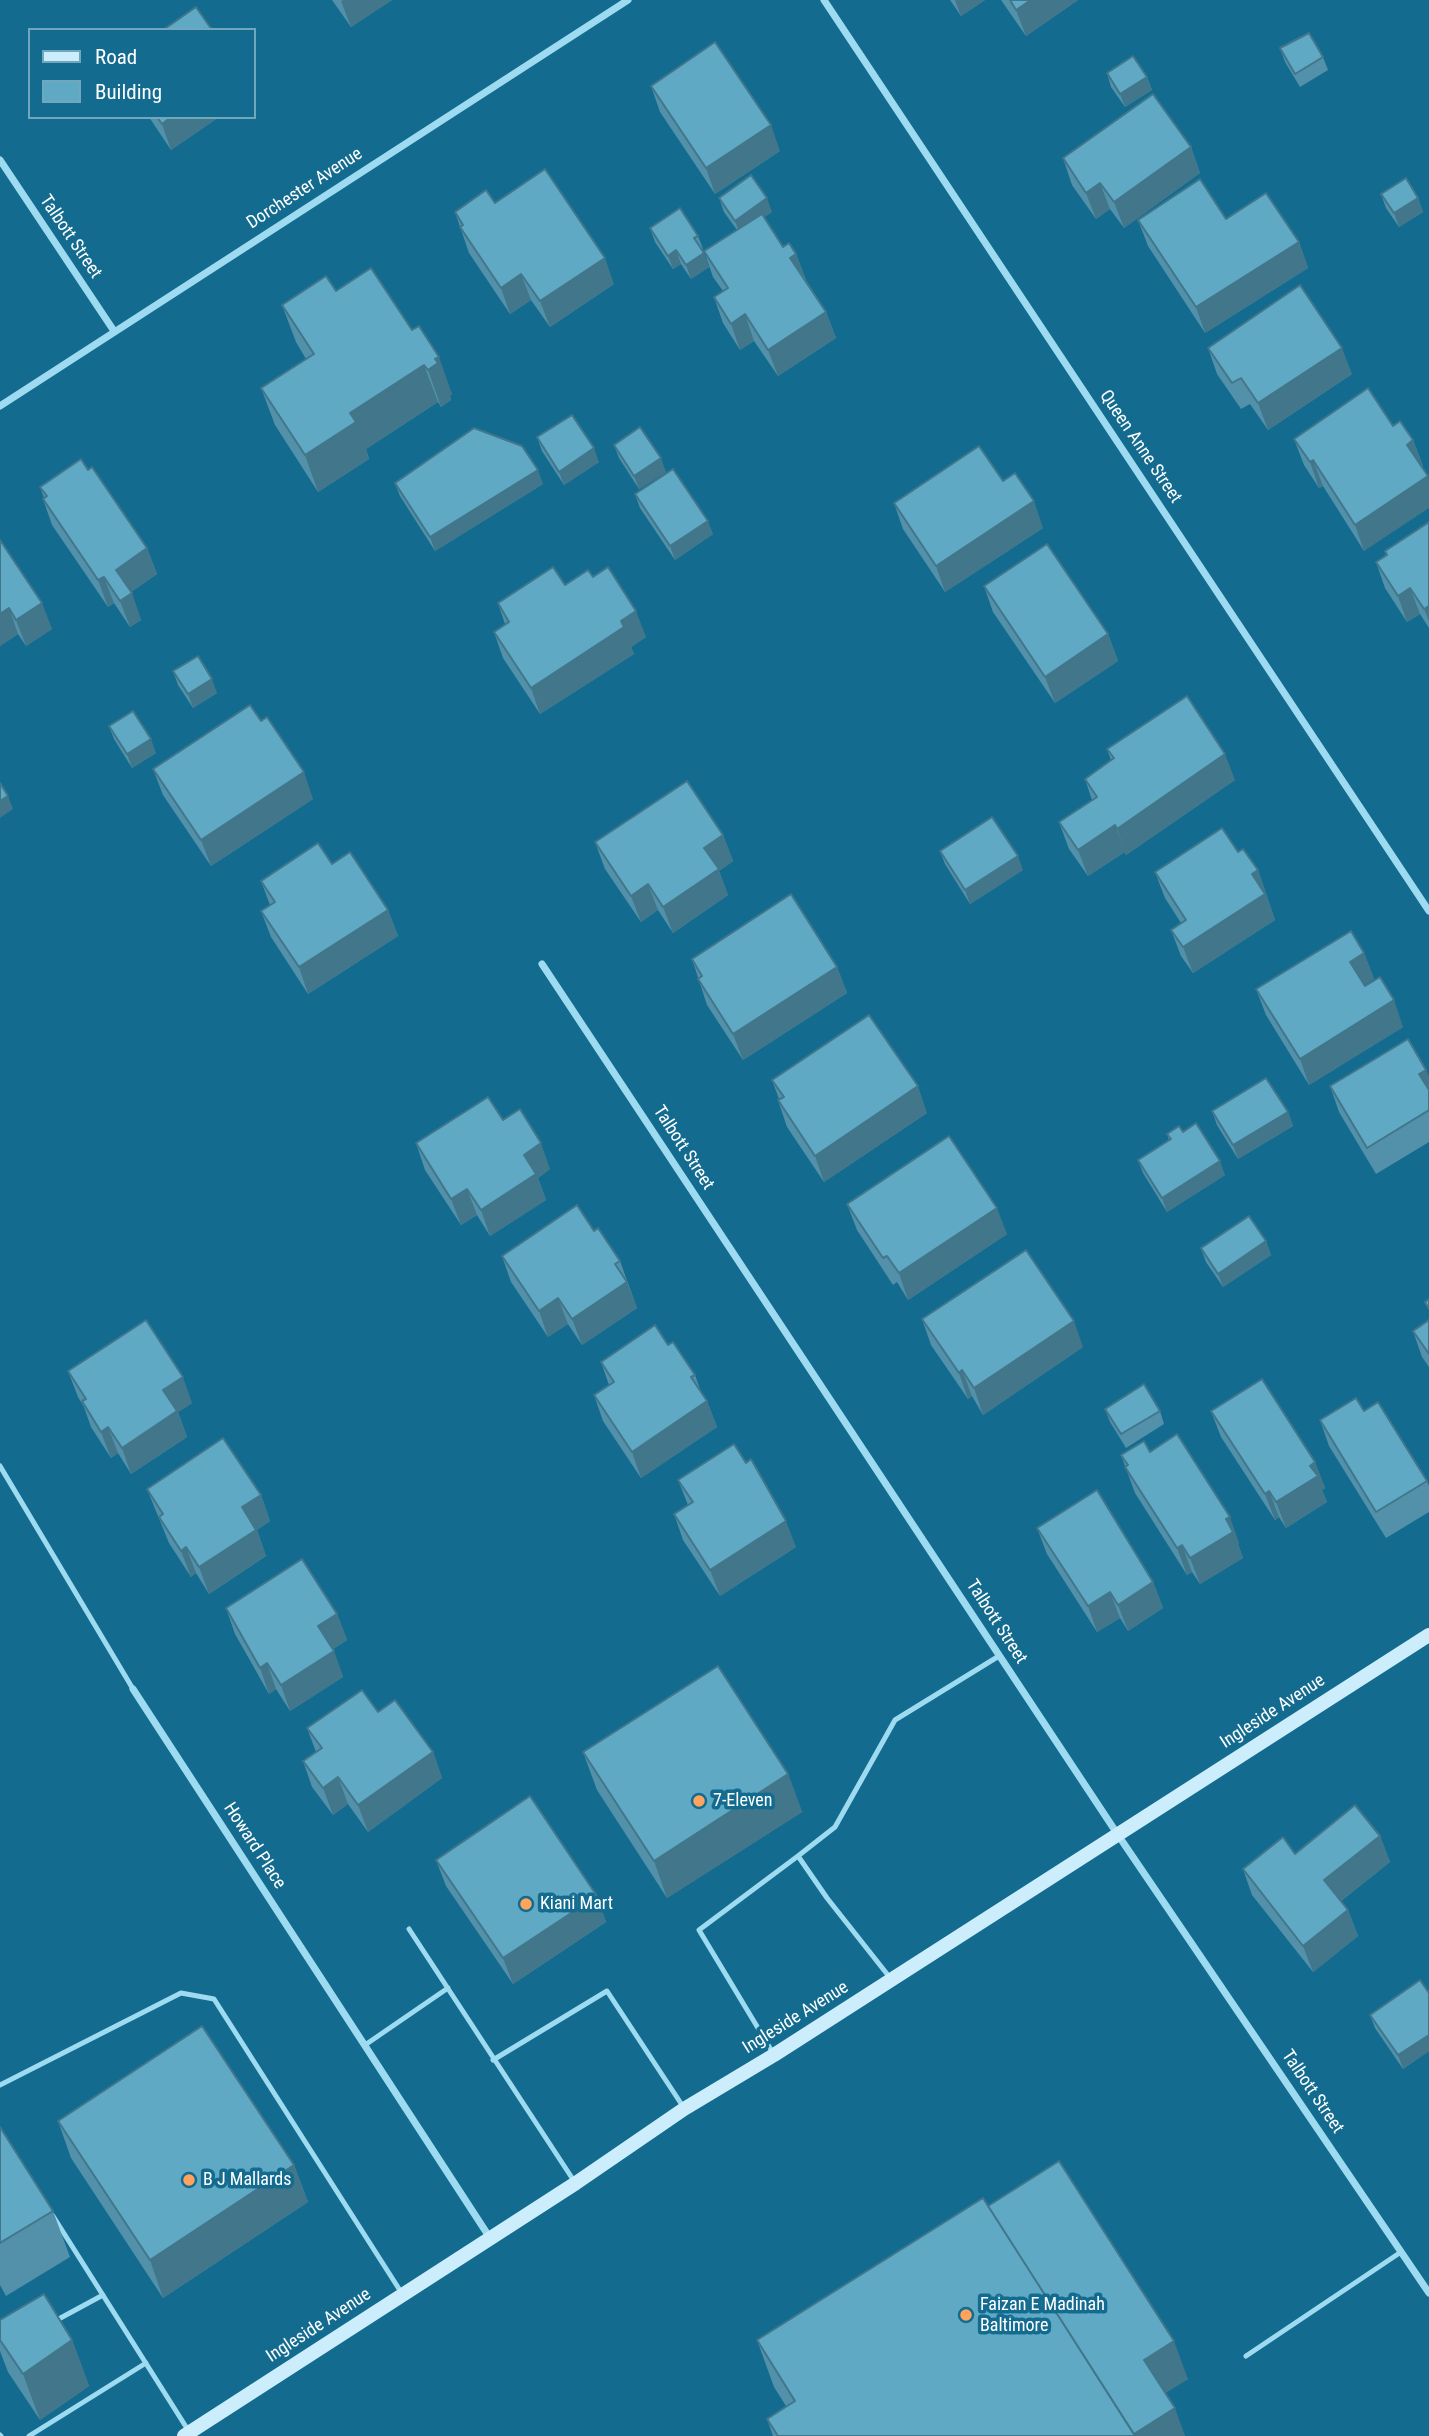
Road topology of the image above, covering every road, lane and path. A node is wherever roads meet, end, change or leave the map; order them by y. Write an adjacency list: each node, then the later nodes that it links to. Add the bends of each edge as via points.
1 (628, 0): 4 (street, Dorchester Avenue)
2 (824, 0): 6 (street, Queen Anne Street)
3 (0, 160): 4 (street, Talbott Street)
4 (114, 331): 5 (street, Dorchester Avenue)
5 (0, 406)
6 (1429, 911)
7 (542, 964): 10 (street, Talbott Street)
8 (0, 1466): 11 (lane, Howard Place)
9 (1429, 1635): 12 (main road, Ingleside Avenue)
10 (999, 1656): 12 (street, Talbott Street); 13 (lane, via 895,1720 835,1827)
11 (133, 1689): 17 (street, Howard Place)
12 (1118, 1835): 15 (main road, Ingleside Avenue); 25 (street, Talbott Street)
13 (798, 1856): 15 (lane); 18 (lane, via 699,1930)
14 (410, 1929): 16 (lane)
15 (892, 1979): 18 (main road, Ingleside Avenue)
16 (448, 1989): 17 (lane); 19 (lane)
17 (365, 2045): 24 (street, Howard Place)
18 (774, 2055): 21 (main road, Ingleside Avenue)
19 (493, 2060): 21 (lane, via 607,1991); 22 (lane)
20 (0, 2085): 27 (lane, via 181,1993 214,1999)
21 (684, 2109): 22 (main road, Ingleside Avenue)
22 (576, 2183): 24 (main road, Ingleside Avenue)
23 (51, 2213): 28 (lane)
24 (490, 2238): 27 (main road, Ingleside Avenue)
25 (1401, 2252): 26 (street, Talbott Street); 30 (lane)
26 (1429, 2293)
27 (403, 2294): 32 (main road, Ingleside Avenue)
28 (103, 2295): 29 (lane); 31 (lane)
29 (47, 2326)
30 (1246, 2356)
31 (146, 2362): 32 (lane); 33 (lane)
32 (187, 2434)
33 (29, 2436)

